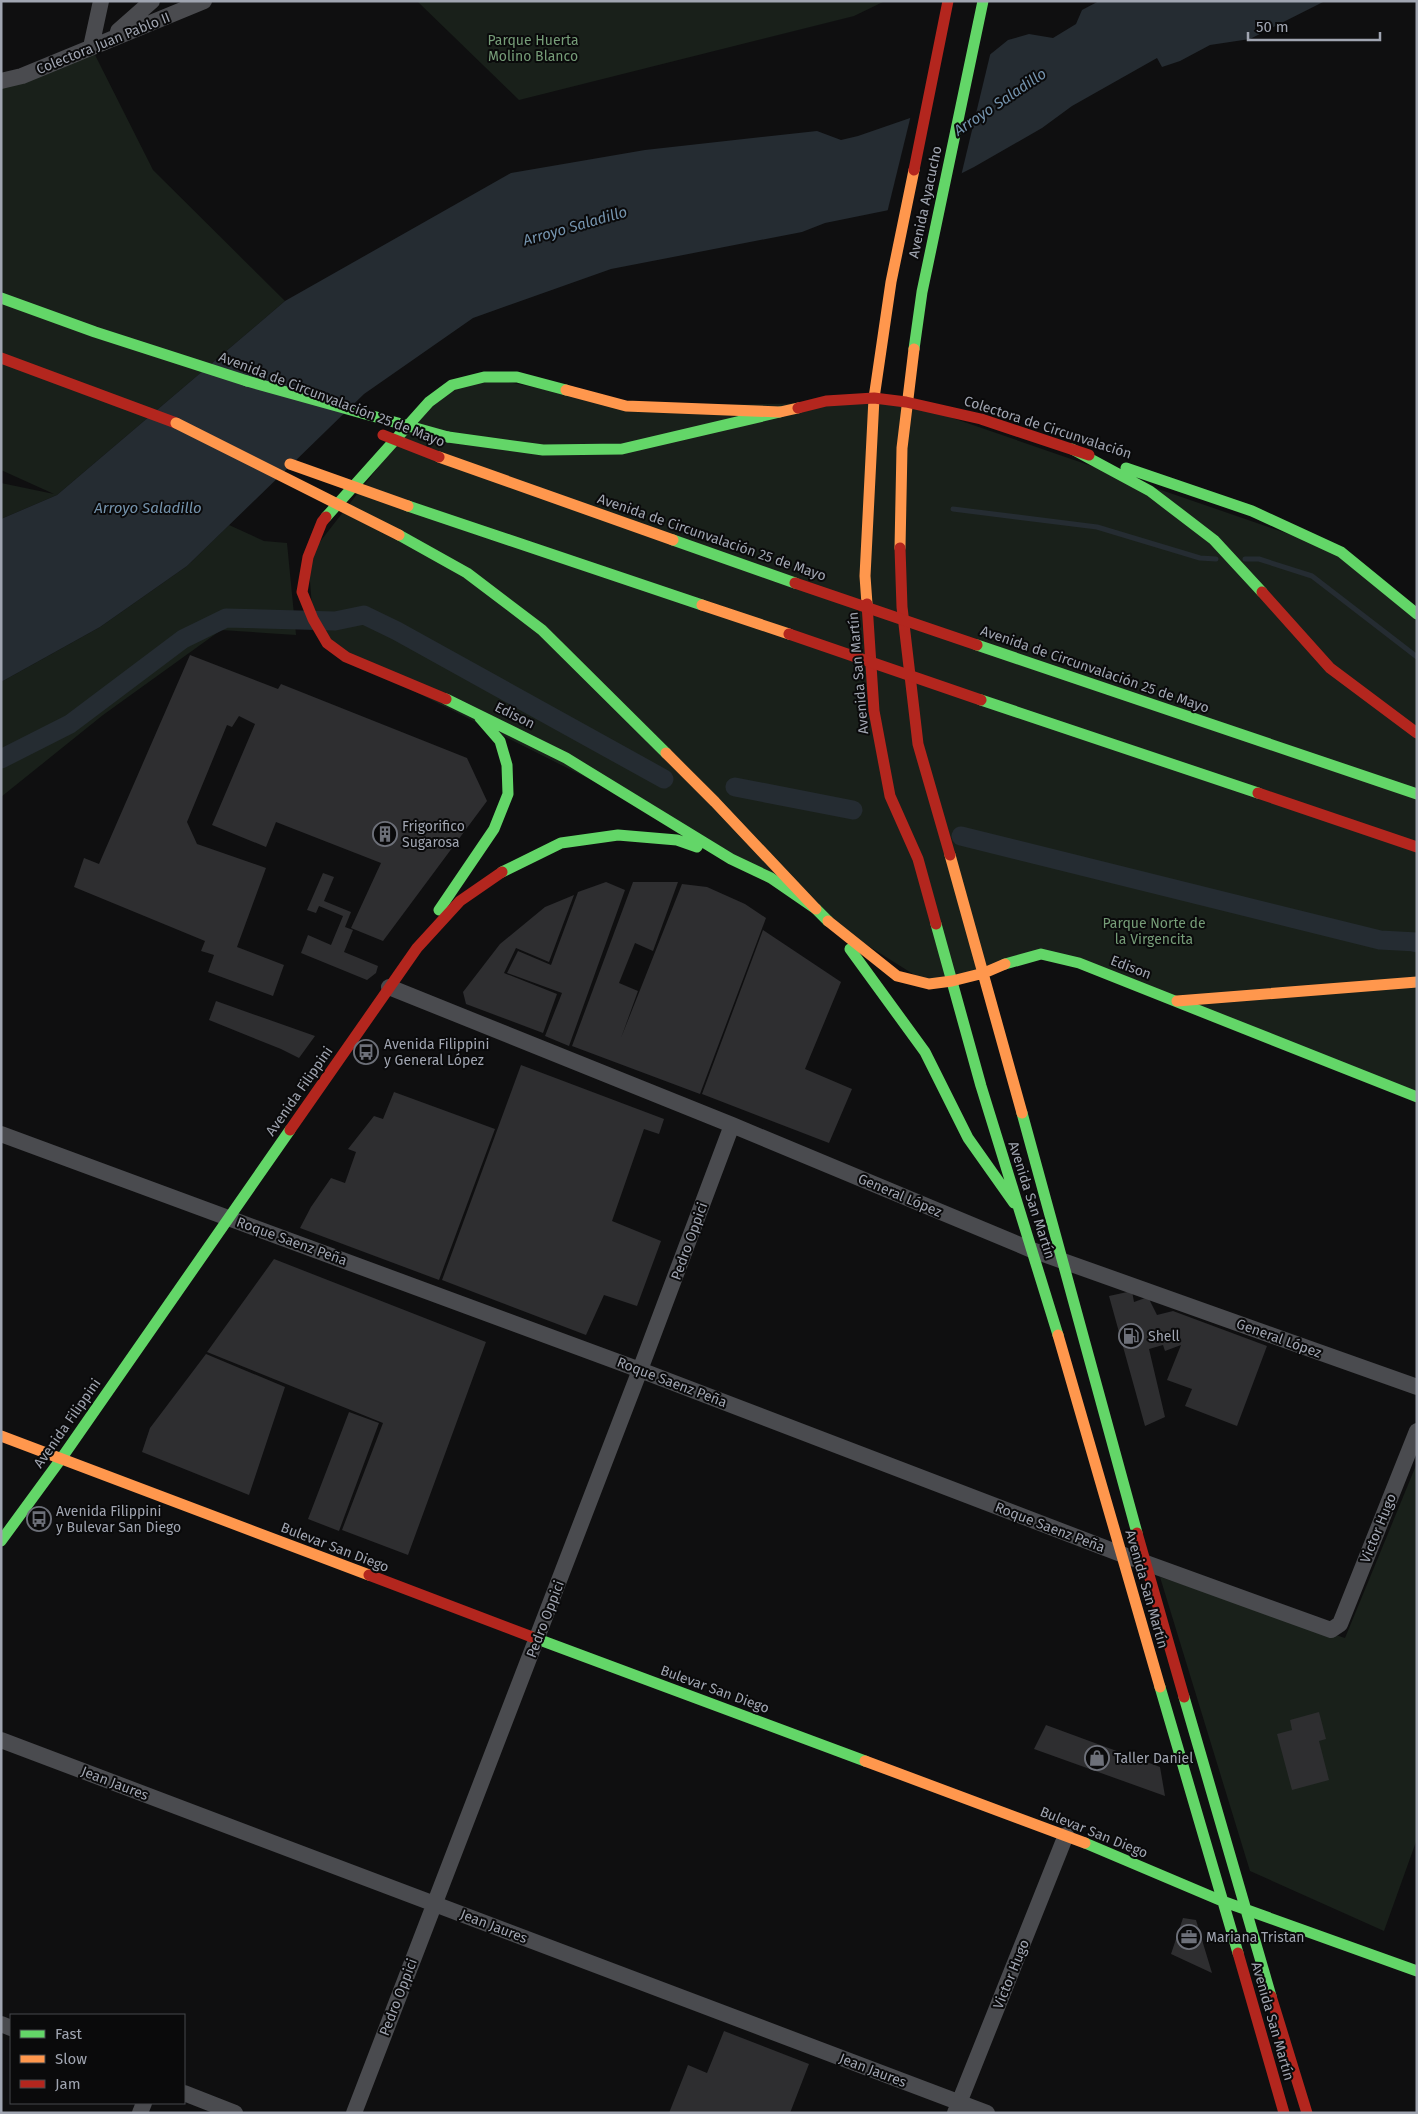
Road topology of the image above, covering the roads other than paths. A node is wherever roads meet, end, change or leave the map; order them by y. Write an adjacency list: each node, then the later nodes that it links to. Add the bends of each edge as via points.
1 (101, 1): 7 (street)
2 (152, 1): 6 (street)
3 (204, 1): 6 (street, Colectora Juan Pablo II)
4 (948, 1): 9 (main road, Avenida Ayacucho)
5 (984, 1): 10 (main road, Avenida Ayacucho)
6 (109, 39): 7 (street, Colectora Juan Pablo II)
7 (91, 47): 8 (street, Colectora Juan Pablo II, via 22,76)
8 (1, 81)
9 (892, 282): 14 (main road, Avenida San Martín)
10 (922, 292): 15 (main road, Avenida San Martín)
11 (1, 298): 13 (main road, Avenida de Circunvalación 25 de Mayo)
12 (1, 358): 17 (main road)
13 (247, 381): 16 (main road, bridge, via 448,437 543,450 622,449); 18 (main road, Avenida de Circunvalación 25 de Mayo, bridge)
14 (874, 398): 15 (main road, Colectora de Circunvalación); 16 (main road, Colectora de Circunvalación, via 826,401); 32 (main road, Avenida San Martín, via 865,576 874,711 890,796 918,859)
15 (906, 402): 20 (main road, Colectora de Circunvalación, via 981,419); 31 (main road, Avenida San Martín, via 900,552 902,607 918,744)
16 (780, 412): 21 (main road, Colectora de Circunvalación, via 626,406 517,377 484,377 452,385 429,402 322,522 308,556)
17 (176, 423): 26 (main road, bridge, via 408,506); 28 (main road, bridge, via 399,535 467,573 542,630 715,802)
18 (357, 424)
19 (375, 431): 25 (main road, Avenida de Circunvalación 25 de Mayo, bridge, via 795,583)
20 (1072, 449): 22 (main road, Colectora de Circunvalación, via 1252,511 1341,552); 24 (main road, via 1150,491 1214,540 1330,668)
21 (302, 592): 23 (main road, Edison, via 327,643 346,657)
22 (1417, 614)
23 (465, 707): 27 (main road, Edison, via 566,758); 30 (main road, via 485,723 500,742 508,765 508,794 494,829 448,895)
24 (1417, 733)
25 (1417, 794)
26 (1417, 847)
27 (731, 859): 28 (main road, via 771,878); 30 (main road, Avenida Filippini, via 677,840 618,835 562,843 500,873 460,901)
28 (816, 909): 29 (main road, Edison)
29 (835, 928): 32 (main road, Edison, via 897,976 929,984); 39 (main road, via 925,1052 968,1138)
30 (417, 948): 34 (main road, Avenida Filippini)
31 (984, 973): 32 (main road, Edison); 35 (main road, Edison, via 1040,954 1079,963); 42 (main road, Avenida San Martín)
32 (952, 981): 39 (main road, Avenida San Martín)
33 (1417, 982): 35 (main road)
34 (389, 987): 37 (street, General López); 40 (main road, Avenida Filippini)
35 (1177, 1000): 36 (main road, Edison)
36 (1417, 1097)
37 (732, 1125): 41 (street, General López); 43 (street, Pedro Oppici)
38 (1, 1134): 40 (street, Roque Saenz Peña)
39 (1019, 1210): 41 (main road, Avenida San Martín)
40 (228, 1218): 43 (street, Roque Saenz Peña); 47 (main road, Avenida Filippini)
41 (1032, 1250): 42 (street, General López); 49 (main road, Avenida San Martín)
42 (1061, 1259): 44 (street, General López); 50 (main road, Avenida San Martín)
43 (640, 1370): 49 (street, Roque Saenz Peña); 52 (street, Pedro Oppici)
44 (1417, 1387)
45 (1417, 1431): 51 (street, Victor Hugo)
46 (1, 1436): 47 (main road, Bulevar San Diego)
47 (62, 1459): 48 (main road, Avenida Filippini); 52 (main road, Bulevar San Diego)
48 (1, 1541)
49 (1121, 1554): 50 (street, Roque Saenz Peña); 55 (main road, Avenida San Martín)
50 (1145, 1563): 51 (street, Roque Saenz Peña, via 1331,1630); 57 (main road, Avenida San Martín)
51 (1340, 1624)
52 (537, 1639): 54 (main road, Bulevar San Diego); 56 (street, Pedro Oppici)
53 (1, 1740): 56 (street, Jean Jaures)
54 (1066, 1835): 55 (main road, Bulevar San Diego); 60 (street, Victor Hugo)
55 (1222, 1901): 57 (main road, Bulevar San Diego); 64 (main road, Avenida San Martín)
56 (434, 1903): 60 (street, Jean Jaures); 62 (street, Pedro Oppici)
57 (1245, 1909): 58 (main road, Bulevar San Diego); 65 (main road, Avenida San Martín)
58 (1417, 1971)
59 (185, 2093): 61 (street)
60 (957, 2108): 63 (street, Jean Jaures)
61 (235, 2113)
62 (354, 2113)
63 (986, 2113)
64 (1284, 2113)
65 (1307, 2113)

